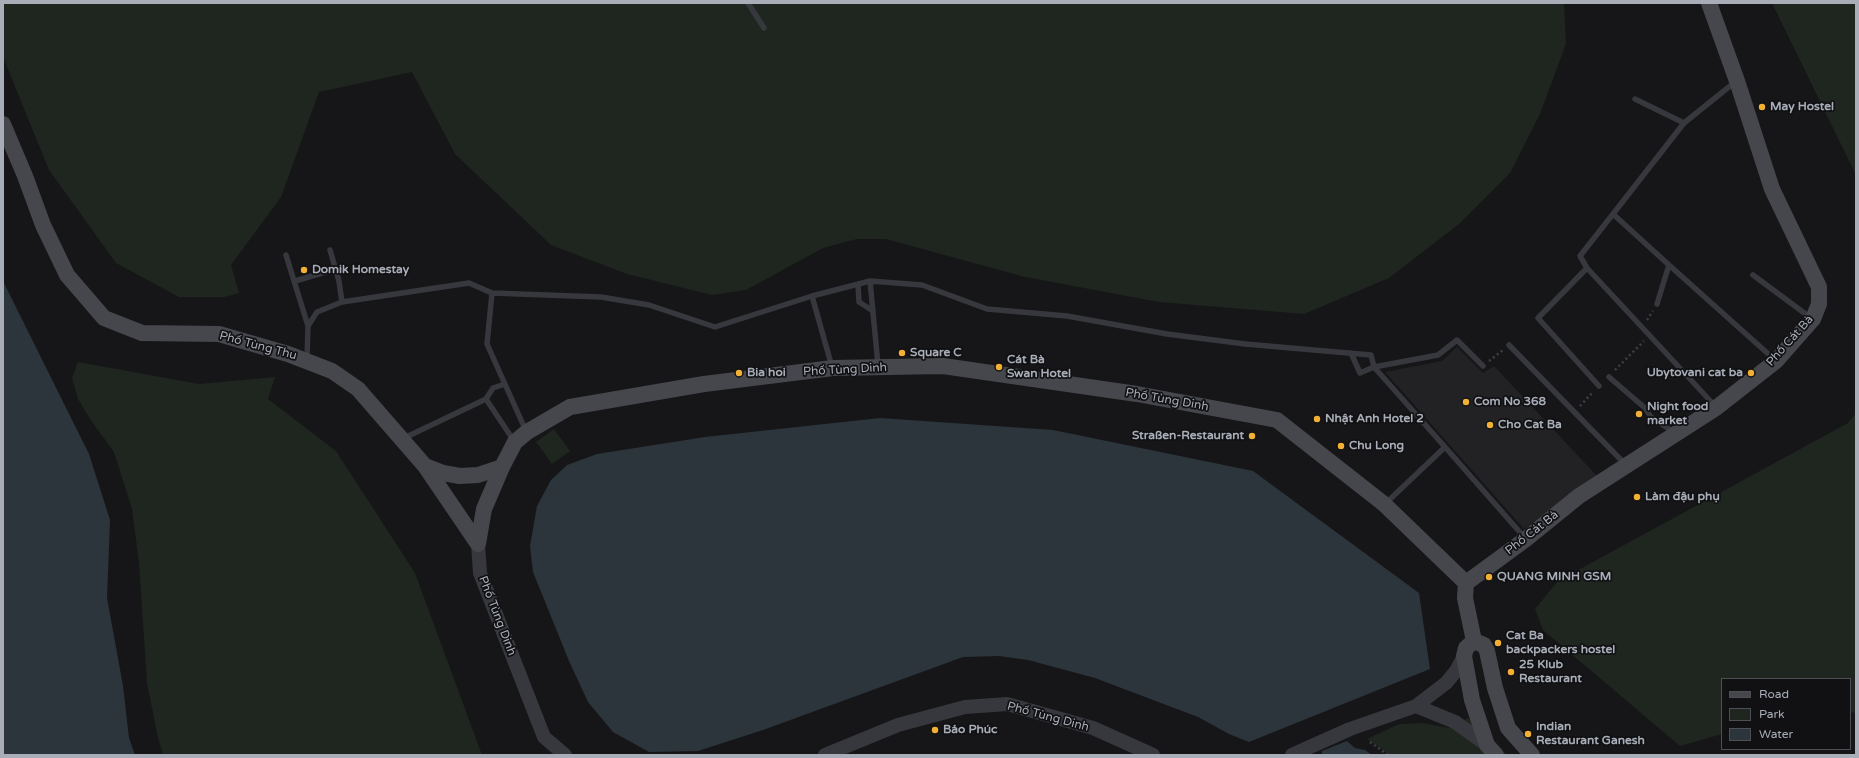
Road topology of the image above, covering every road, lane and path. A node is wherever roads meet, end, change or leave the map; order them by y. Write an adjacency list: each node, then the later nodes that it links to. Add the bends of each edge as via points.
1 (748, 3): 3 (lane)
2 (1709, 3): 4 (main road, Phố Cát Bà)
3 (764, 28)
4 (1737, 81): 6 (lane); 23 (main road, Phố Cát Bà, via 1772,190 1819,287 1819,304)
5 (1635, 99): 6 (lane)
6 (1684, 123): 8 (lane)
7 (3, 124): 28 (main road, Phố Tùng Thu, via 43,225 67,275 104,318 142,333 219,334)
8 (1613, 214): 11 (lane); 12 (lane, via 1580,256)
9 (330, 250): 13 (lane)
10 (286, 255): 15 (lane)
11 (1670, 265): 21 (lane); 29 (lane)
12 (1587, 268): 25 (lane); 36 (lane, via 1538,318)
13 (336, 269): 15 (lane); 20 (lane)
14 (1754, 275): 23 (lane)
15 (295, 281): 24 (lane)
16 (870, 281): 17 (lane); 22 (lane); 27 (lane, via 922,285 987,309 1067,316 1167,334 1245,344)
17 (858, 284): 19 (lane); 22 (lane, via 859,302)
18 (492, 293): 19 (lane, via 601,297 649,305 715,328); 20 (lane, via 469,283); 35 (lane, via 487,344)
19 (812, 296): 33 (lane)
20 (342, 302): 24 (lane, via 317,312)
21 (1657, 304): 25 (path)
22 (873, 311): 31 (lane)
23 (1813, 319): 29 (main road, Phố Cát Bà)
24 (308, 326): 28 (lane)
25 (1642, 327): 38 (lane)
26 (1509, 345): 30 (path); 44 (lane)
27 (1351, 353): 32 (lane, via 1371,354); 32 (lane, via 1360,373)
28 (307, 360): 41 (main road, Phố Tùng Thu, via 332,371 358,389)
29 (1776, 361): 38 (main road, Phố Cát Bà)
30 (1483, 366): 32 (lane, via 1457,340 1438,355)
31 (878, 367): 33 (main road, Phố Tùng Dinh); 46 (main road, Phố Tùng Dinh, via 943,366 1137,394 1277,420)
32 (1374, 367): 42 (lane)
33 (833, 368): 40 (main road, Phố Tùng Dinh, via 704,384 570,407)
34 (1609, 376): 39 (lane, via 1645,408 1651,417)
35 (505, 384): 37 (lane, via 493,388); 40 (lane)
36 (1600, 386)
37 (486, 399): 40 (lane); 41 (lane)
38 (1716, 408): 39 (main road, Phố Cát Bà)
39 (1675, 434): 44 (main road, Phố Cát Bà)
40 (521, 437): 45 (main road, Phố Tùng Dinh)
41 (400, 440): 43 (main road, Phố Tùng Thu)
42 (1445, 447): 46 (lane); 47 (lane)
43 (425, 466): 45 (main road, via 460,476 478,475); 48 (main road, Phố Tùng Thu)
44 (1626, 466): 47 (main road, Phố Cát Bà, via 1579,496)
45 (502, 467): 48 (main road, Phố Tùng Dinh, via 484,509)
46 (1384, 504): 49 (main road, Phố Tùng Dinh)
47 (1526, 539): 49 (main road, Phố Cát Bà)
48 (478, 544): 56 (street, Phố Tùng Dinh, via 480,573 544,737)
49 (1466, 583): 50 (main road, via 1465,598)
50 (1474, 641): 51 (main road, via 1466,648); 53 (main road, via 1484,645 1487,651 1495,688)
51 (1464, 656): 52 (street, via 1446,683); 55 (main road, via 1472,700)
52 (1416, 706): 55 (street, via 1455,722); 59 (street)
53 (1508, 728): 55 (main road); 61 (main road)
54 (1370, 742): 60 (path)
55 (1492, 750)
56 (565, 755)
57 (825, 755): 58 (street, Phố Tùng Dinh, via 898,725 965,707 1007,704 1093,728)
58 (1153, 755)
59 (1292, 755)
60 (1388, 755)
61 (1532, 755)

